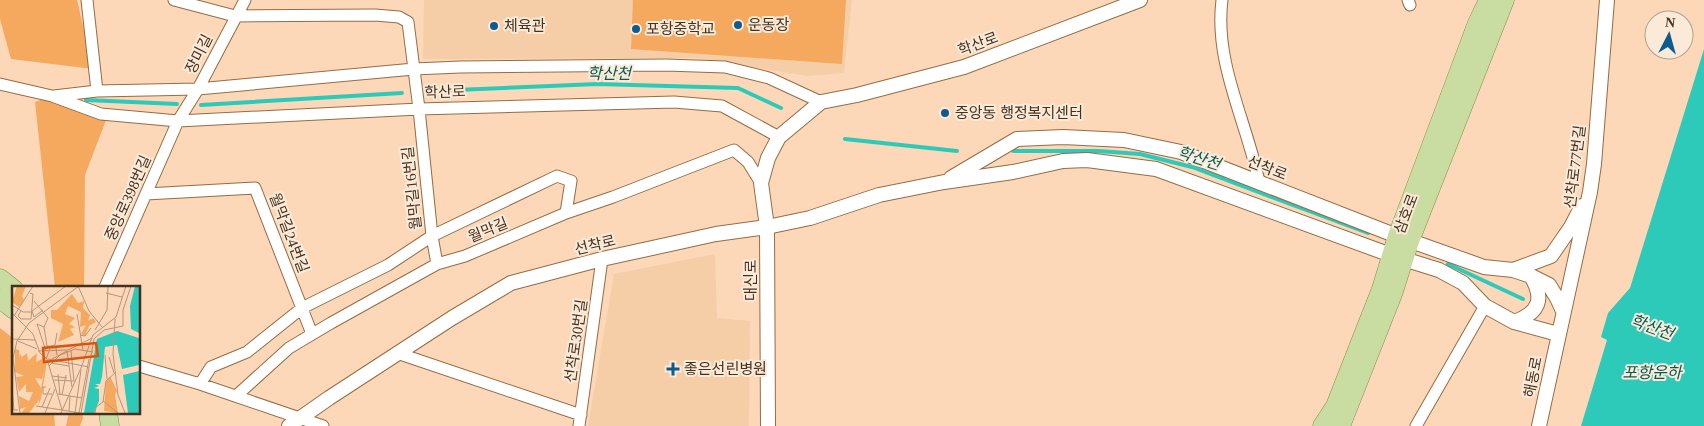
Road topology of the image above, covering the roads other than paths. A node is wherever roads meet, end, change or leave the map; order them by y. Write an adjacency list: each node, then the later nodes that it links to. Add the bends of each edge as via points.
1 (87, 0): 13 (street)
2 (174, 0): 9 (street)
3 (245, 0): 9 (street, 장미길)
4 (1140, 0): 15 (street, 학산로, via 964,67)
5 (1222, 0): 20 (street, via 1220,18 1227,71)
6 (1488, 0): 27 (main road, 삼호로, via 1474,32)
7 (1505, 0): 27 (main road, 삼호로)
8 (1608, 0): 22 (street, 선착로77번길)
9 (235, 16): 10 (street, 월막길16번길, via 399,17 408,22); 12 (street, 장미길)
10 (414, 69): 12 (street, 학산로); 15 (street, 학산로, via 574,65 725,67 769,78); 16 (street, 월막길16번길)
11 (0, 84): 14 (street, 학산로)
12 (198, 89): 13 (street, 학산로); 17 (street, 장미길)
13 (97, 91): 14 (street, 학산로)
14 (52, 96): 17 (street, 학산로, via 100,114)
15 (820, 102): 18 (street)
16 (419, 109): 17 (street, 학산로); 18 (street, 학산로, via 674,102 722,106); 26 (street, 월막길16번길)
17 (178, 121): 23 (street, 중앙로398번길)
18 (779, 137): 21 (street, 대신로, via 768,158)
19 (944, 182): 20 (street, 선착로, via 1017,139 1063,137 1124,140 1181,152); 25 (street, 선착로, via 878,195 810,218); 28 (street, 선착로, via 1087,160 1156,168)
20 (1259, 182): 27 (street, 선착로)
21 (761, 183): 24 (street, 월막길, via 748,162 734,150); 25 (street, 대신로)
22 (1590, 192): 31 (street, via 1551,256); 40 (street, 선착로77번길)
23 (146, 194): 34 (street, 중앙로398번길); 39 (street, 월막길24번길, via 255,188)
24 (566, 213): 26 (street, via 571,181 557,176); 30 (street, 월막길, via 465,256)
25 (767, 227): 29 (street, 선착로, via 716,234); 52 (street, 대신로)
26 (432, 236): 30 (street, 월막길16번길); 39 (street, via 388,265)
27 (1404, 238): 28 (main road, 삼호로); 31 (street, 선착로, via 1484,267)
28 (1398, 257): 37 (street, 선착로, via 1439,270 1463,283); 53 (main road, 삼호로, via 1381,289 1335,406); 54 (main road, 삼호로, via 1393,294)
29 (602, 259): 44 (street, 선착로, via 512,283); 49 (street, 선착로30번길)
30 (437, 264): 42 (street, 월막길)
31 (1513, 270): 32 (street, 선착로)
32 (1531, 276): 40 (street, 선착로, via 1549,284); 41 (street, via 1539,292 1538,301 1527,318)
33 (0, 278): 35 (main road)
34 (105, 286)
35 (12, 287)
36 (0, 299): 38 (main road)
37 (1485, 306): 41 (street, 선착로); 55 (street)
38 (12, 308)
39 (302, 308): 42 (street, 월막길24번길); 46 (street, via 247,352 211,367)
40 (1563, 311): 43 (street, 선착로77번길)
41 (1514, 322): 43 (street, 선착로)
42 (312, 334): 47 (street, 월막길, via 289,348)
43 (1558, 334): 56 (street, 해동로)
44 (397, 353): 48 (street, 선착로); 49 (street)
45 (140, 366): 46 (street)
46 (200, 384): 47 (street)
47 (236, 396): 48 (street)
48 (302, 418): 50 (street, 선착로); 51 (street)
49 (580, 420)
50 (289, 426)
51 (323, 426)
52 (768, 426)
53 (1322, 426)
54 (1341, 426)
55 (1416, 426)
56 (1539, 426)

